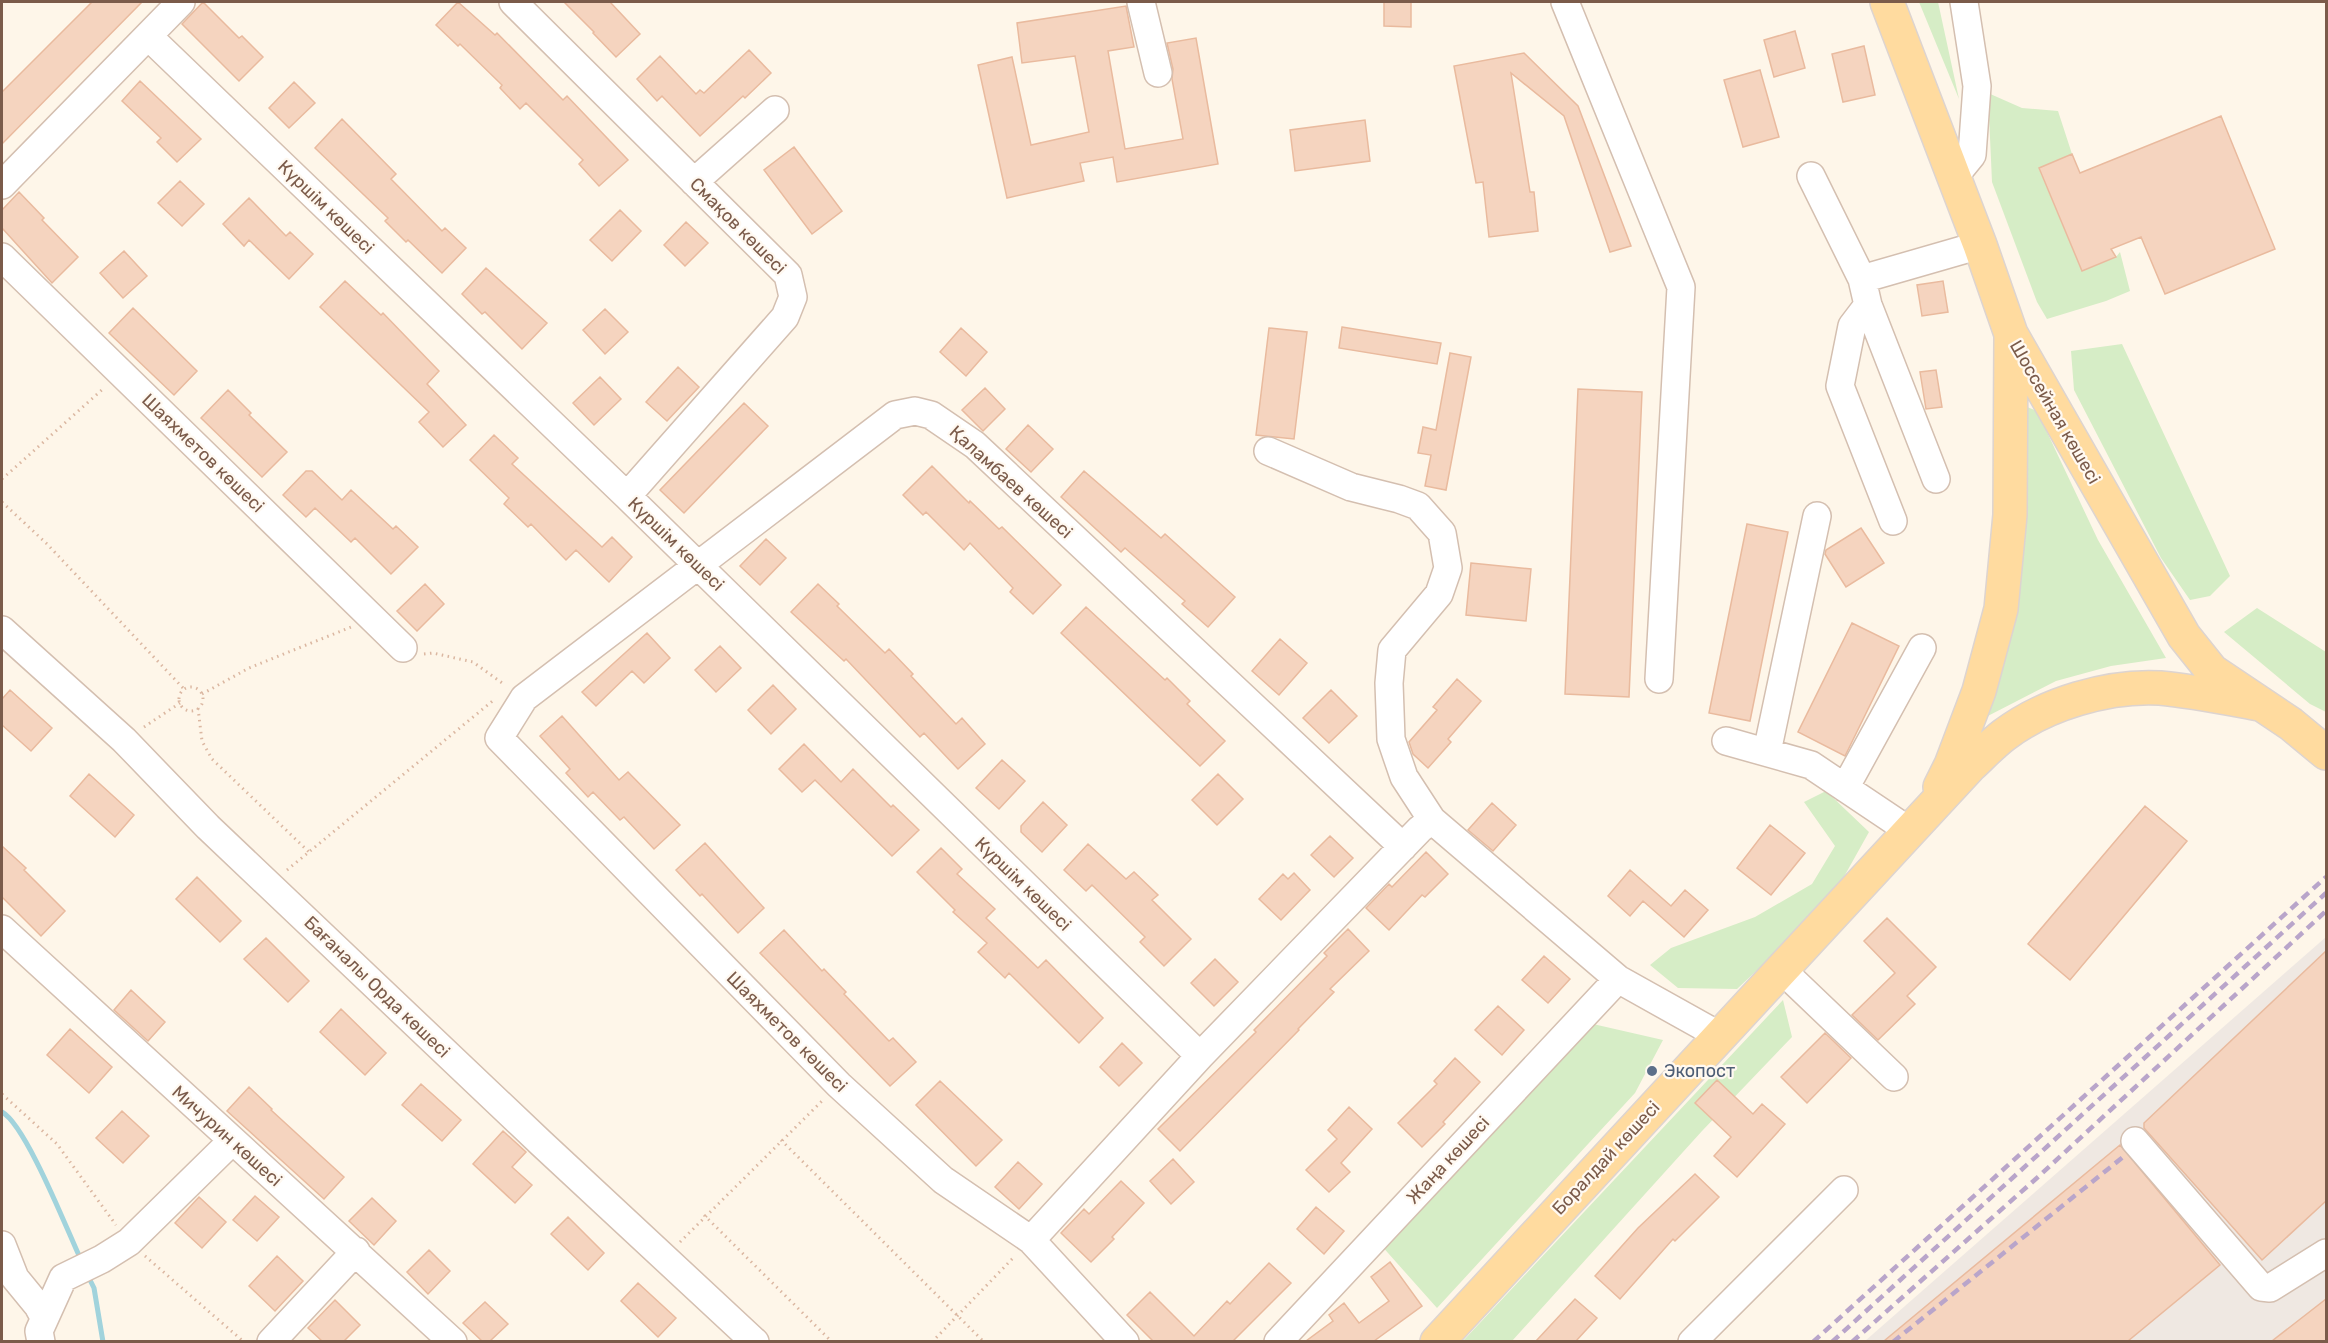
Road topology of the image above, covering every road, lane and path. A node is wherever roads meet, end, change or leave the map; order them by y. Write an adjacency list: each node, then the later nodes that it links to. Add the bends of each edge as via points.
1 (181, 2): 7 (street)
2 (513, 2): 12 (street, Смақов көшесі)
3 (1141, 2): 8 (street)
4 (1565, 2): 31 (street, via 1681,287)
5 (1887, 2): 11 (main road, Шоссейная көшесі)
6 (1964, 2): 11 (street, via 1977,86 1972,154)
7 (148, 36): 13 (street); 22 (street, Күршім көшесі)
8 (1158, 73)
9 (776, 110): 12 (street)
10 (1811, 176): 16 (street)
11 (1954, 177): 14 (main road, Шоссейная көшесі)
12 (694, 182): 22 (street, Смақов көшесі, via 788,275 793,297 785,317)
13 (2, 184)
14 (1980, 245): 16 (street); 17 (main road, Шоссейная көшесі)
15 (2, 257): 18 (street, Шаяхметов көшесі)
16 (1865, 292): 21 (street); 25 (street, via 1852,326 1840,386)
17 (2011, 334): 37 (main road, Шоссейная көшесі, via 2184,636 2212,670); 45 (main road, via 2010,515 2001,609 1979,691 1951,765)
18 (120, 373): 20 (path); 27 (street, Шаяхметов көшесі)
19 (1268, 451): 44 (street, via 1351,487 1418,506 1442,533 1448,567 1439,594 1392,650 1389,683 1391,739 1404,777)
20 (2, 479)
21 (1936, 479)
22 (627, 496): 26 (street, Күршім көшесі)
23 (2, 502): 32 (path)
24 (1817, 516): 41 (street)
25 (1893, 521)
26 (699, 567): 34 (street, Қаламбаев көшесі); 46 (street, Қаламбаев көшесі, via 895,415 915,411 931,415 975,445); 53 (street, Күршім көшесі)
27 (372, 618): 29 (street, Шаяхметов көшесі); 33 (path, via 249,668)
28 (2, 630): 39 (street, Бағаналы Орда көшесі)
29 (403, 648): 34 (path, via 420,655 434,653 473,662)
30 (1922, 648): 43 (street)
31 (1659, 679)
32 (184, 689): 33 (path, via 194,687); 36 (path)
33 (202, 694): 38 (path)
34 (514, 695): 55 (street, Шаяхметов көшесі, via 499,738)
35 (497, 697): 47 (path)
36 (180, 703): 38 (path, via 188,710); 39 (path)
37 (2260, 704): 42 (main road, Шоссейная көшесі); 45 (main road, via 2158,688 2074,699 2038,714 2004,735 1970,766)
38 (198, 708): 47 (path, via 202,741 212,759)
39 (124, 740): 48 (street, Бағаналы Орда көшесі)
40 (1726, 741): 41 (street)
41 (1767, 752): 43 (street, via 1811,765)
42 (2326, 753)
43 (1845, 788): 45 (street)
44 (1432, 820): 46 (street); 51 (street)
45 (1918, 825): 50 (main road, Боралдай көшесі)
46 (1403, 847): 53 (street)
47 (309, 852): 48 (path)
48 (269, 885): 65 (street, Бағаналы Орда көшесі)
49 (2, 929): 57 (street, Мичурин көшесі)
50 (1782, 970): 52 (main road, Боралдай көшесі); 54 (street)
51 (1618, 979): 52 (street); 75 (street, Жаңа көшесі)
52 (1720, 1036): 76 (main road, Боралдай көшесі)
53 (1200, 1056): 61 (street)
54 (1894, 1077)
55 (839, 1085): 56 (path); 61 (street, Шаяхметов көшесі, via 943,1180)
56 (781, 1140): 60 (path); 66 (path)
57 (232, 1141): 63 (street, Мичурин көшесі); 67 (street, via 129,1242 63,1278)
58 (2135, 1141): 64 (street, via 2261,1287 2270,1288)
59 (1844, 1190): 77 (street)
60 (704, 1215): 65 (path); 71 (path)
61 (1030, 1240): 66 (path); 74 (street, Шаяхметов көшесі)
62 (2, 1245): 67 (street, via 15,1278 38,1306)
63 (356, 1251): 68 (street); 69 (street, Мичурин көшесі)
64 (2326, 1253)
65 (664, 1258): 70 (street, Бағаналы Орда көшесі)
66 (957, 1316): 72 (path); 73 (path)
67 (43, 1329)
68 (271, 1341)
69 (453, 1341)
70 (755, 1341)
71 (832, 1341)
72 (932, 1341)
73 (984, 1341)
74 (1125, 1341)
75 (1278, 1341)
76 (1437, 1341)
77 (1692, 1341)

